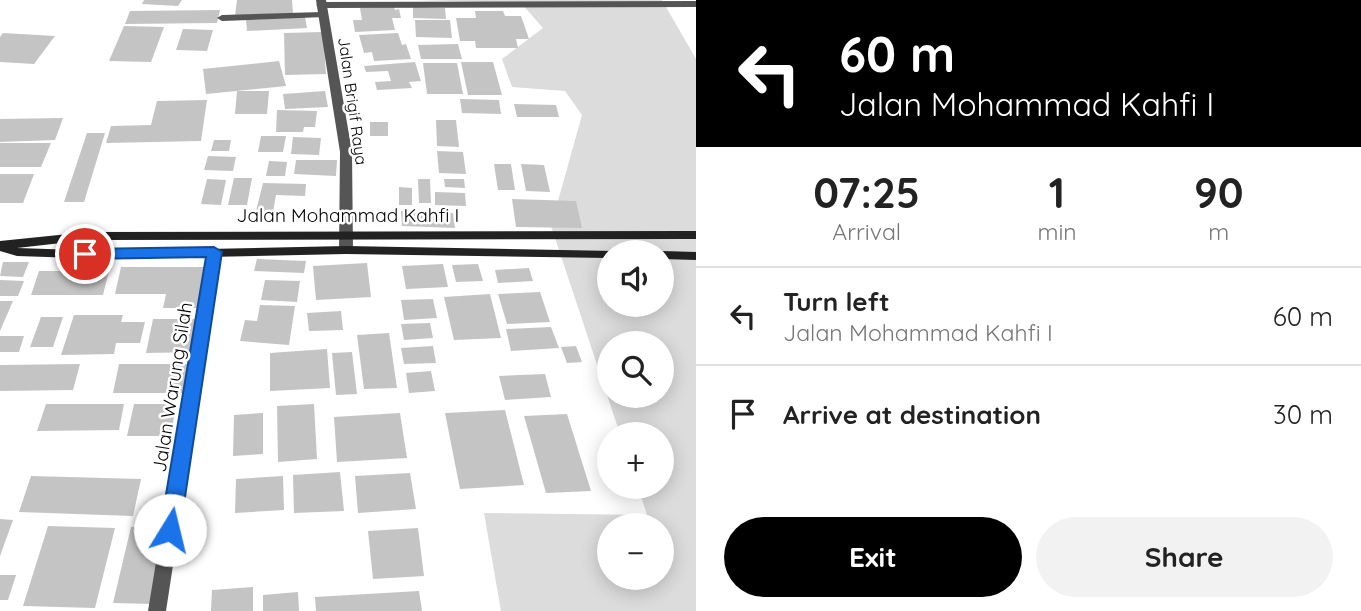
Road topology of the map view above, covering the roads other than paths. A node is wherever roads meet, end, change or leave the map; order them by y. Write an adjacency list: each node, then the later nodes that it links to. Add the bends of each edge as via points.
1 (653, 2): 2 (street); 3 (street)
2 (696, 4)
3 (321, 7): 4 (street); 5 (street, Jalan Brigif Raya, via 346,152)
4 (222, 18)
5 (345, 233): 6 (main road, Jalan Mohammad Kahfi I); 7 (main road, Jalan Mohammad Kahfi I, via 88,236); 8 (street, Jalan Brigif Raya)
6 (696, 234)
7 (0, 246): 9 (main road, Jalan Mohammad Kahfi I, via 17,251 108,255)
8 (346, 250): 9 (main road, Jalan Mohammad Kahfi I); 10 (main road, Jalan Mohammad Kahfi I)
9 (214, 252): 13 (street, Jalan Warung Silah)
10 (597, 254)
11 (674, 255): 12 (main road)
12 (696, 256)
13 (157, 611)

